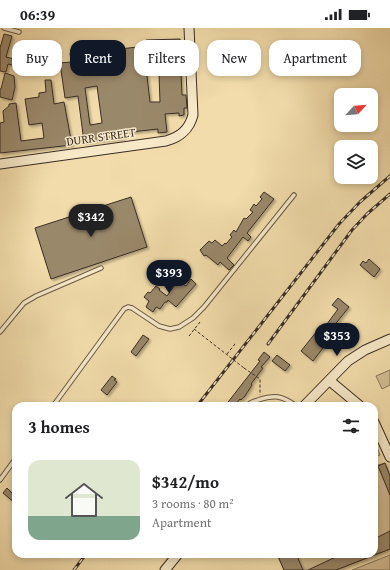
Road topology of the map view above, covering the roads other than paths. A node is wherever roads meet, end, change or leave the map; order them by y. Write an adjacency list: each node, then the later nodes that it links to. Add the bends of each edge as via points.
1 (4, 28): 3 (lane)
2 (189, 28): 4 (street, DURR STREET, via 193,115 188,128 182,134 166,141)
3 (20, 32)
4 (0, 164)
5 (294, 195): 10 (lane, via 204,307 186,324 170,329 164,328 132,308 124,309)
6 (101, 268): 7 (lane, via 24,303)
7 (0, 332)
8 (390, 339): 9 (street, via 353,357)
9 (330, 380): 13 (street); 14 (street)
10 (56, 402)
11 (253, 402): 12 (lane, via 268,396)
12 (291, 402)
13 (308, 402)
14 (355, 402)
15 (378, 431): 16 (street)
16 (390, 457)
17 (12, 464): 18 (lane)
18 (0, 480)
19 (175, 558): 20 (street)
20 (165, 570)

